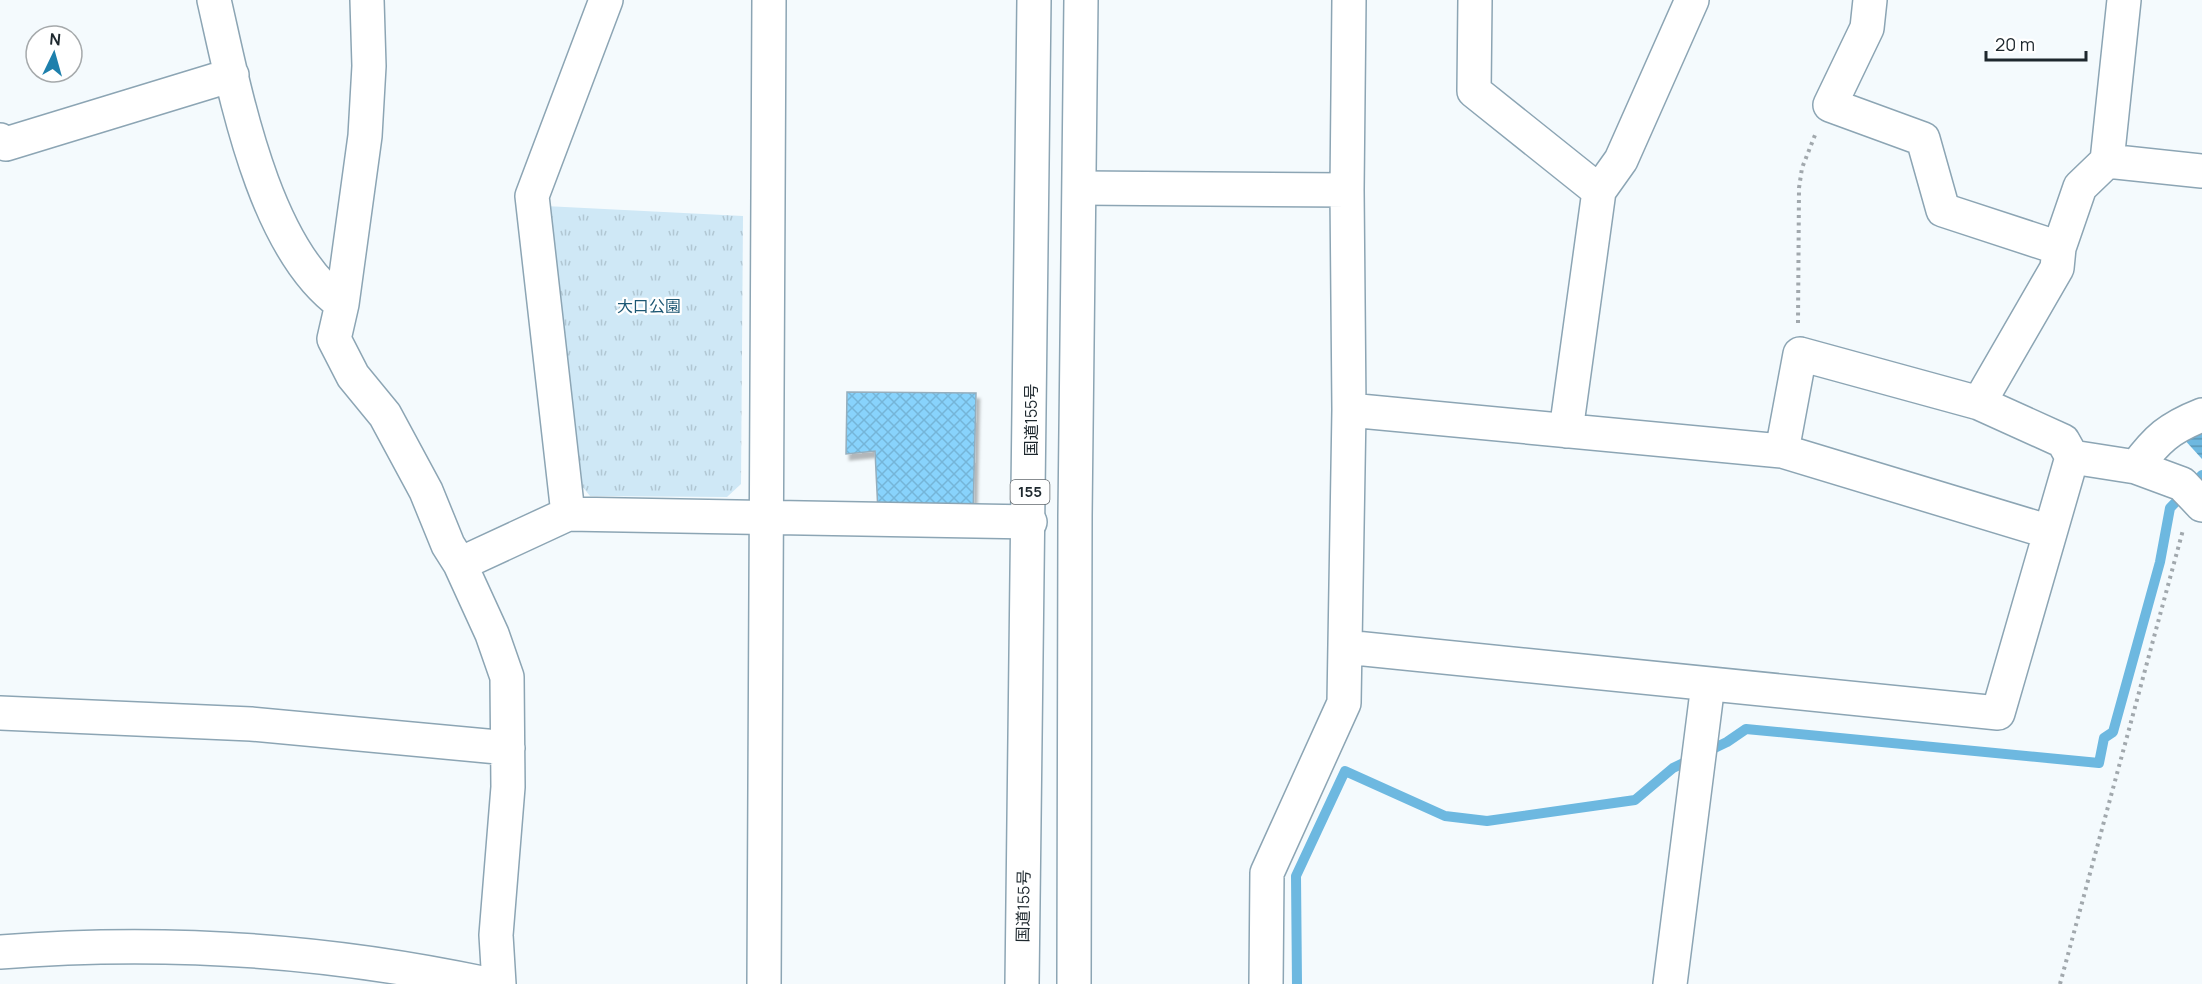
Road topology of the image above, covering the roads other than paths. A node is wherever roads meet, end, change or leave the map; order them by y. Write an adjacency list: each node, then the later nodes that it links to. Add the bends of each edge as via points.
1 (214, 0): 12 (main road)
2 (367, 0): 20 (main road, via 365,136)
3 (606, 0): 29 (main road, via 532,196)
4 (769, 0): 30 (main road)
5 (1034, 0): 31 (main road, 国道155号 / 155)
6 (1081, 0): 16 (main road)
7 (1349, 0): 17 (main road)
8 (1475, 0): 18 (main road, via 1474,91)
9 (1692, 0): 18 (main road, via 1620,160)
10 (1870, 0): 19 (main road, via 1867,28 1830,105 1923,139 1943,210)
11 (2124, 0): 14 (main road)
12 (232, 75): 13 (main road, via 6,144); 20 (main road, via 261,178 285,236 322,290)
13 (0, 140)
14 (2107, 161): 15 (main road); 19 (main road, via 2080,187)
15 (2202, 171)
16 (1080, 188): 17 (main road); 43 (main road)
17 (1347, 190): 22 (main road)
18 (1599, 191): 24 (main road)
19 (2059, 248): 21 (main road, via 2057,268)
20 (342, 304): 33 (main road, via 334,339 353,376 385,415)
21 (1979, 403): 25 (main road, via 1800,354); 26 (main road, via 2063,441)
22 (1349, 410): 24 (main road); 34 (main road)
23 (2202, 415): 27 (main road, via 2176,425 2156,441)
24 (1566, 431): 25 (main road)
25 (1782, 451): 32 (main road)
26 (2072, 457): 27 (main road); 32 (main road)
27 (2136, 467): 28 (main road, via 2182,484)
28 (2200, 503)
29 (568, 514): 30 (main road); 33 (main road)
30 (767, 517): 31 (main road); 41 (main road)
31 (1030, 522): 42 (main road, 国道155号 / 155)
32 (2050, 532): 35 (main road, via 1998,713)
33 (460, 564): 37 (main road, via 507,677)
34 (1345, 647): 35 (main road); 44 (main road, via 1344,703 1267,873)
35 (1708, 684): 45 (main road)
36 (0, 713): 37 (main road, via 251,724)
37 (508, 748): 40 (main road, via 496,935)
38 (0, 952): 39 (main road, via 86,946 288,953 420,970)
39 (487, 984)
40 (499, 984)
41 (764, 984)
42 (1023, 984)
43 (1074, 984)
44 (1266, 984)
45 (1670, 984)

